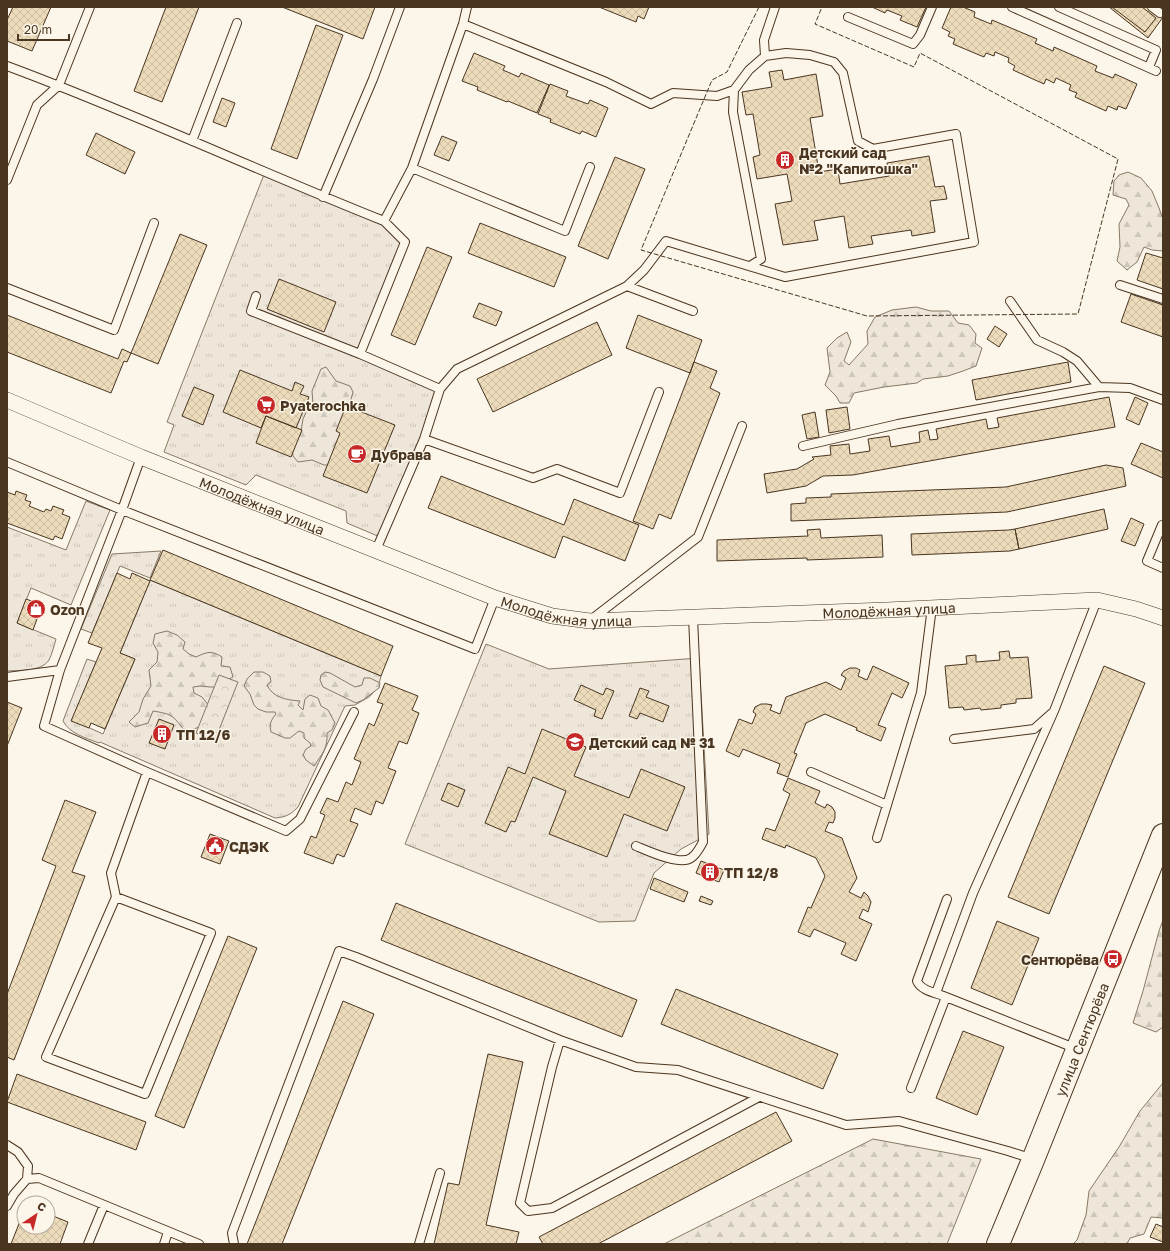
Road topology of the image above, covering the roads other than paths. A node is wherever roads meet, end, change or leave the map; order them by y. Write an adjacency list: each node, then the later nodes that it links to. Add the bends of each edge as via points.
1 (90, 7): 15 (lane)
2 (400, 7): 21 (lane, via 373,79)
3 (467, 7): 12 (lane)
4 (775, 7): 13 (lane, via 764,40)
5 (932, 7): 10 (lane, via 920,35 913,44)
6 (1012, 7): 7 (lane, via 1153,69 1156,50)
7 (1059, 7)
8 (1152, 7): 9 (lane)
9 (1160, 13)
10 (848, 17)
11 (237, 23): 17 (lane)
12 (463, 24): 16 (lane, via 606,82 651,104 673,93 717,96); 19 (lane)
13 (765, 56): 16 (lane, via 748,70); 24 (lane, via 792,53 834,62 843,73 858,140 873,149 956,134 974,242 785,277)
14 (7, 66): 15 (lane)
15 (59, 85): 17 (lane); 20 (lane, via 37,105)
16 (734, 90): 24 (lane, via 733,112 762,259)
17 (192, 142): 21 (lane)
18 (590, 167): 19 (lane, via 565,231)
19 (412, 168): 22 (lane)
20 (7, 180)
21 (323, 197): 22 (lane)
22 (384, 221): 32 (lane, via 405,242)
23 (154, 222): 27 (lane, via 114,330)
24 (750, 266): 26 (lane, via 666,241)
25 (1120, 285): 29 (lane)
26 (628, 286): 31 (lane); 34 (lane, via 457,369)
27 (7, 288)
28 (256, 296): 32 (lane, via 251,311)
29 (1163, 299)
30 (1010, 301): 33 (lane, via 1037,340 1077,361)
31 (693, 311)
32 (360, 354): 34 (lane)
33 (1099, 387): 37 (lane, via 1130,388); 40 (lane, via 898,424)
34 (440, 389): 39 (lane)
35 (659, 392): 39 (lane, via 620,493 557,469 533,478)
36 (7, 400): 41 (street, Молодёжная улица)
37 (1163, 400)
38 (742, 426): 52 (lane, via 698,537)
39 (424, 439): 45 (lane)
40 (803, 446)
41 (141, 457): 43 (lane); 45 (street, Молодёжная улица)
42 (7, 462): 43 (lane)
43 (122, 510): 47 (lane, via 476,649); 53 (lane)
44 (1162, 525): 46 (lane, via 1147,561)
45 (376, 550): 47 (street, Молодёжная улица)
46 (1163, 568)
47 (495, 598): 52 (street, Молодёжная улица, via 552,616)
48 (1097, 600): 49 (street, Молодёжная улица); 51 (street, Молодёжная улица); 55 (lane)
49 (932, 608): 50 (street, Молодёжная улица); 60 (lane, via 921,693)
50 (694, 617): 52 (street, Молодёжная улица); 63 (lane, via 703,842 691,858 683,860 664,857)
51 (1163, 618)
52 (590, 621)
53 (60, 670): 54 (lane); 58 (lane, via 44,726)
54 (7, 677)
55 (1054, 711): 57 (lane, via 1034,729); 66 (lane, via 973,893)
56 (354, 712): 58 (lane, via 300,819 286,830)
57 (954, 739)
58 (147, 772): 64 (lane, via 111,873)
59 (811, 772): 60 (lane)
60 (887, 805): 62 (lane)
61 (1163, 835): 69 (main road, улица Сентюрёва)
62 (877, 838)
63 (636, 846)
64 (116, 897): 64 (lane, via 46,1057 145,1094 211,933)
65 (947, 900): 66 (lane, via 917,981 918,985)
66 (936, 993): 67 (lane)
67 (946, 997): 69 (lane); 70 (lane)
68 (560, 1040): 71 (lane, via 636,1067 678,1070); 71 (lane, via 520,1203 528,1211 552,1208); 82 (lane, via 339,951 232,1233)
69 (1077, 1049): 73 (main road, улица Сентюрёва)
70 (911, 1088)
71 (759, 1097): 73 (lane, via 846,1125 899,1121)
72 (7, 1145): 75 (lane, via 18,1152 28,1166)
73 (1033, 1160): 84 (main road, улица Сентюрёва)
74 (440, 1173): 83 (lane)
75 (26, 1179): 76 (lane, via 39,1178); 77 (lane)
76 (104, 1205): 78 (lane); 79 (lane)
77 (7, 1206)
78 (168, 1232): 80 (lane); 81 (lane)
79 (88, 1244)
80 (164, 1244)
81 (199, 1244)
82 (234, 1244)
83 (419, 1244)
84 (998, 1244)

